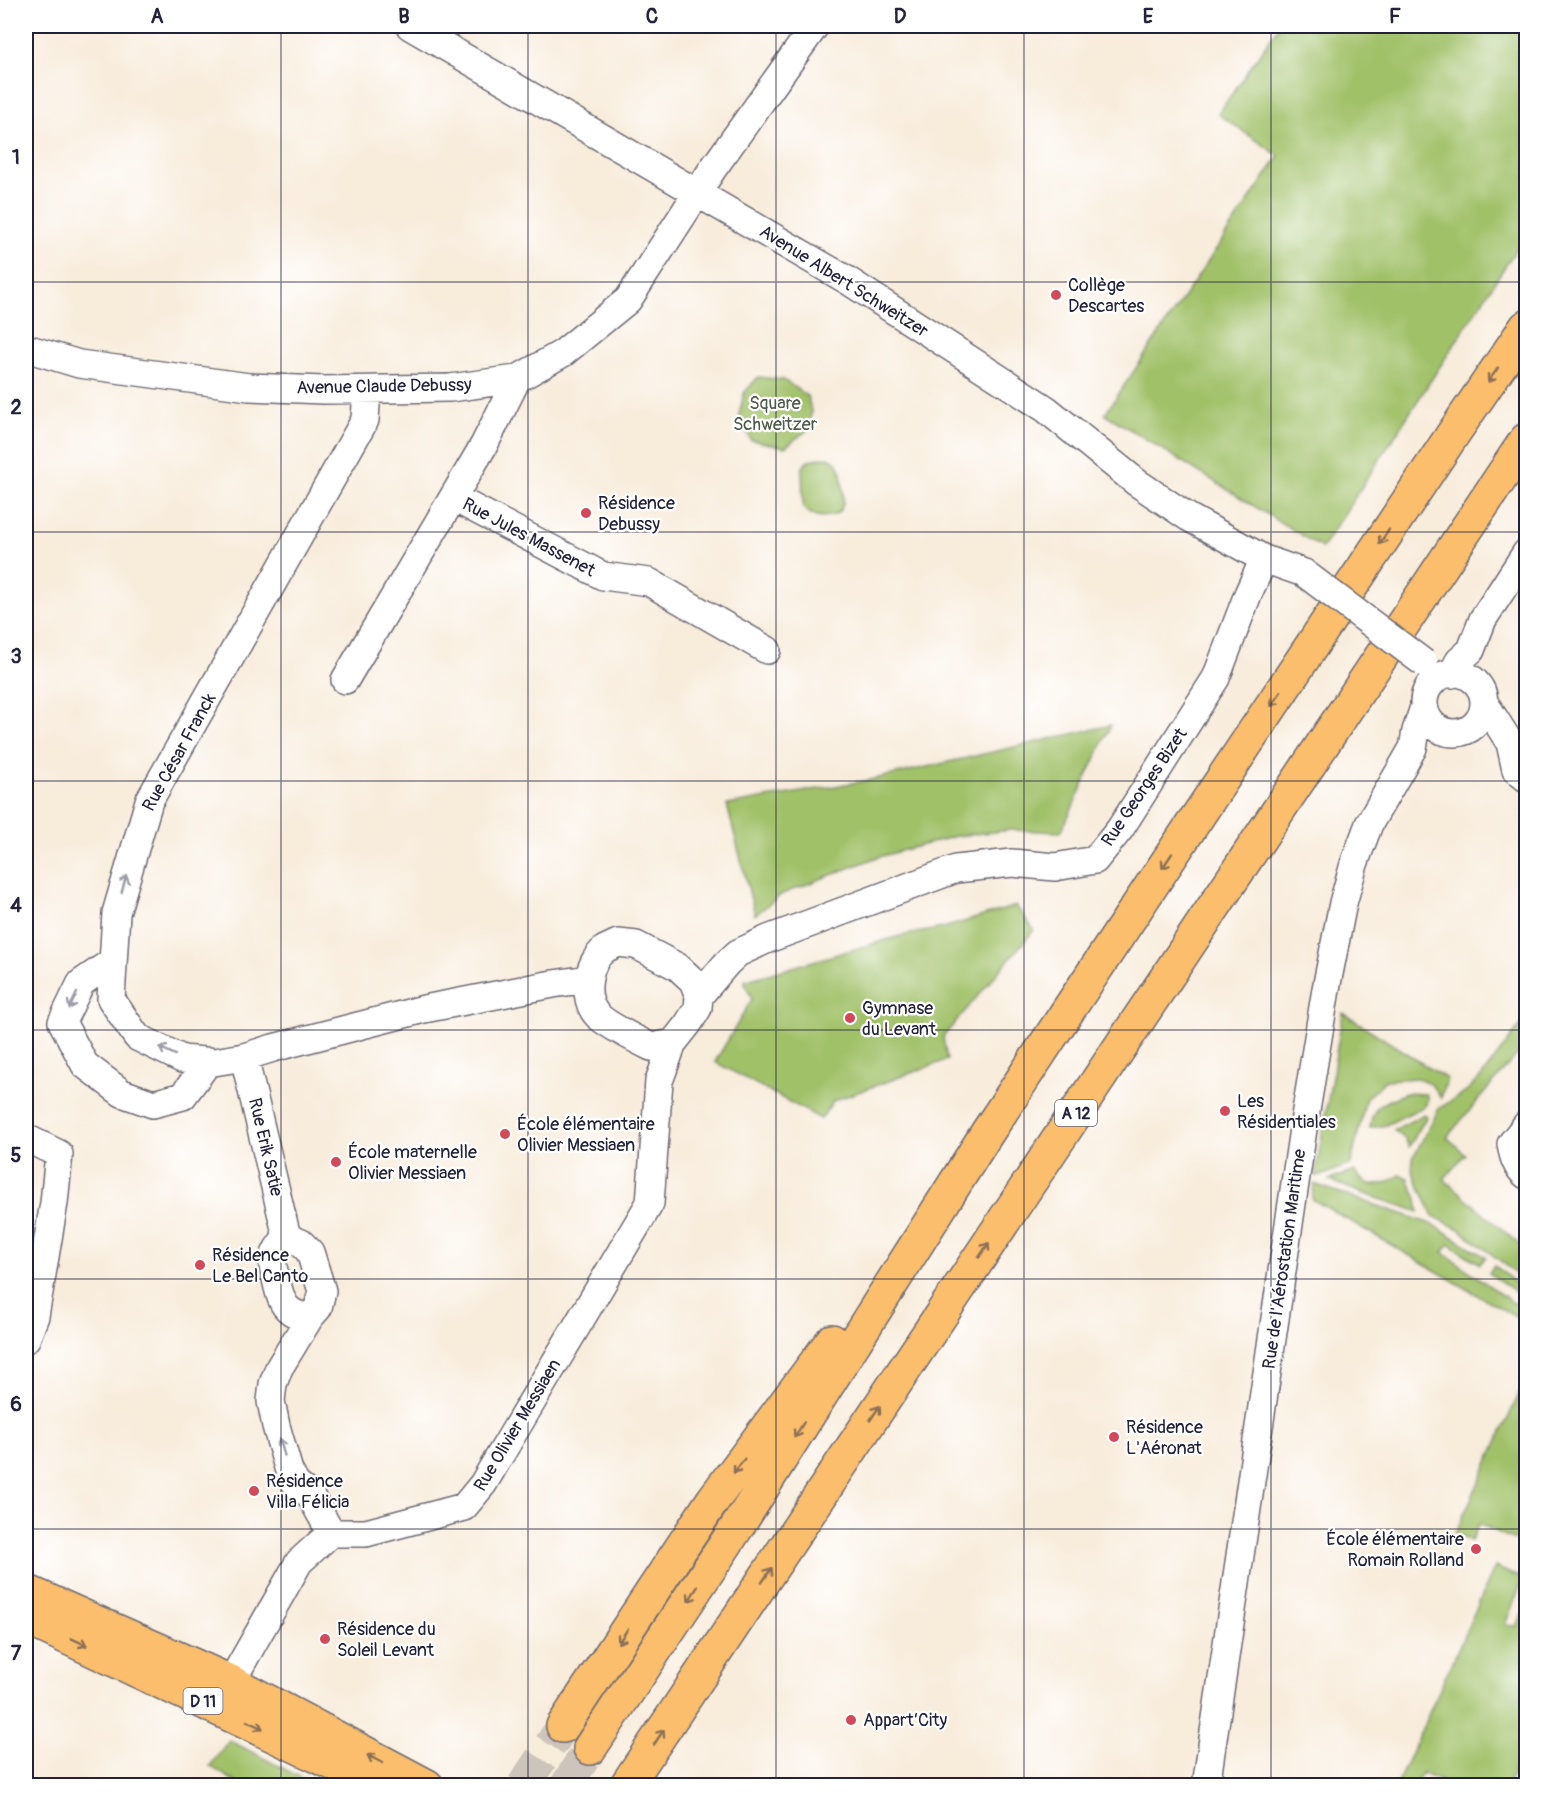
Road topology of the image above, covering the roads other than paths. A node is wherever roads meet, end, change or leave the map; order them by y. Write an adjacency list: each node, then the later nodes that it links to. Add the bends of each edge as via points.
1 (410, 26): 3 (street, Avenue Albert Schweitzer)
2 (815, 26): 3 (street, Avenue Claude Debussy)
3 (697, 193): 6 (street, Avenue Claude Debussy, via 628,300 563,353); 11 (street, Avenue Albert Schweitzer, via 847,280 1046,409 1136,482 1188,517)
4 (1527, 327): 26 (main road, one-way to 26)
5 (26, 348): 7 (street, Avenue Claude Debussy, via 79,364 249,387)
6 (517, 379): 7 (street, Avenue Claude Debussy, via 450,388); 9 (street, Rue Jules Massenet)
7 (367, 390): 17 (street, Rue César Franck, one-way to 7, via 116,913 148,801 365,420)
8 (1527, 440): 41 (main road, A 12, one-way to 8)
9 (454, 498): 12 (street, Rue Jules Massenet, via 603,576 649,582); 13 (street, Rue Jules Massenet)
10 (1527, 553): 14 (street, Rue de l'Aérostation Maritime, via 1483,619 1471,650 1459,661)
11 (1264, 559): 14 (street, Avenue Albert Schweitzer, bridge, via 1299,580); 18 (street, Rue Georges Bizet, via 1216,678 1120,829 1095,860 1055,867 1012,863 956,868 768,939 738,953)
12 (767, 650)
13 (345, 680)
14 (1443, 690): 15 (street); 15 (street, via 1454,733 1469,729); 42 (street, Rue de l'Aérostation Maritime, via 1429,740 1413,748 1369,824 1343,903 1305,1118)
15 (1518, 749): 16 (street, via 1516,770)
16 (1527, 778)
17 (113, 961): 24 (street, Rue César Franck, one-way to 17, via 182,1059 137,1037 111,999); 24 (street, one-way to 24, via 81,983 63,1022 85,1065 122,1093 153,1104 183,1096)
18 (727, 963): 19 (street, Rue Georges Bizet); 21 (street, Rue Georges Bizet)
19 (678, 967): 20 (street, via 636,945 618,943 604,950); 21 (street, via 693,981)
20 (588, 979): 22 (street, via 588,1000 598,1016); 23 (street, Rue César Franck, via 424,1009)
21 (699, 996): 22 (street, via 698,1008 688,1024)
22 (662, 1045): 32 (street, Rue Olivier Messiaen, via 650,1203 483,1484 464,1507 366,1533)
23 (244, 1058): 24 (street, Rue César Franck); 29 (street, Rue Erik Satie)
24 (209, 1061)
25 (1527, 1125): 28 (street, via 1511,1144 1513,1157)
26 (987, 1133): 37 (main road, one-way to 37, via 713,1500); 38 (main road, one-way to 38)
27 (26, 1138): 31 (street, via 58,1154 35,1317)
28 (1527, 1175)
29 (287, 1237): 30 (street, via 310,1252 322,1291 318,1308); 30 (street, via 272,1263 281,1300 290,1312)
30 (310, 1317): 32 (street, one-way to 30, via 310,1495 289,1471 272,1401 279,1368)
31 (26, 1339)
32 (331, 1533): 36 (street, via 299,1562)
33 (26, 1591): 36 (main road, D 11)
34 (26, 1618): 35 (main road, D 11, one-way to 35)
35 (112, 1658): 36 (main road, via 135,1657 198,1685); 39 (main road, D 11, one-way to 39)
36 (231, 1682): 40 (main road, D 11, one-way to 36)
37 (563, 1726)
38 (591, 1749)
39 (380, 1785)
40 (427, 1785)
41 (626, 1785)
42 (1206, 1785)

